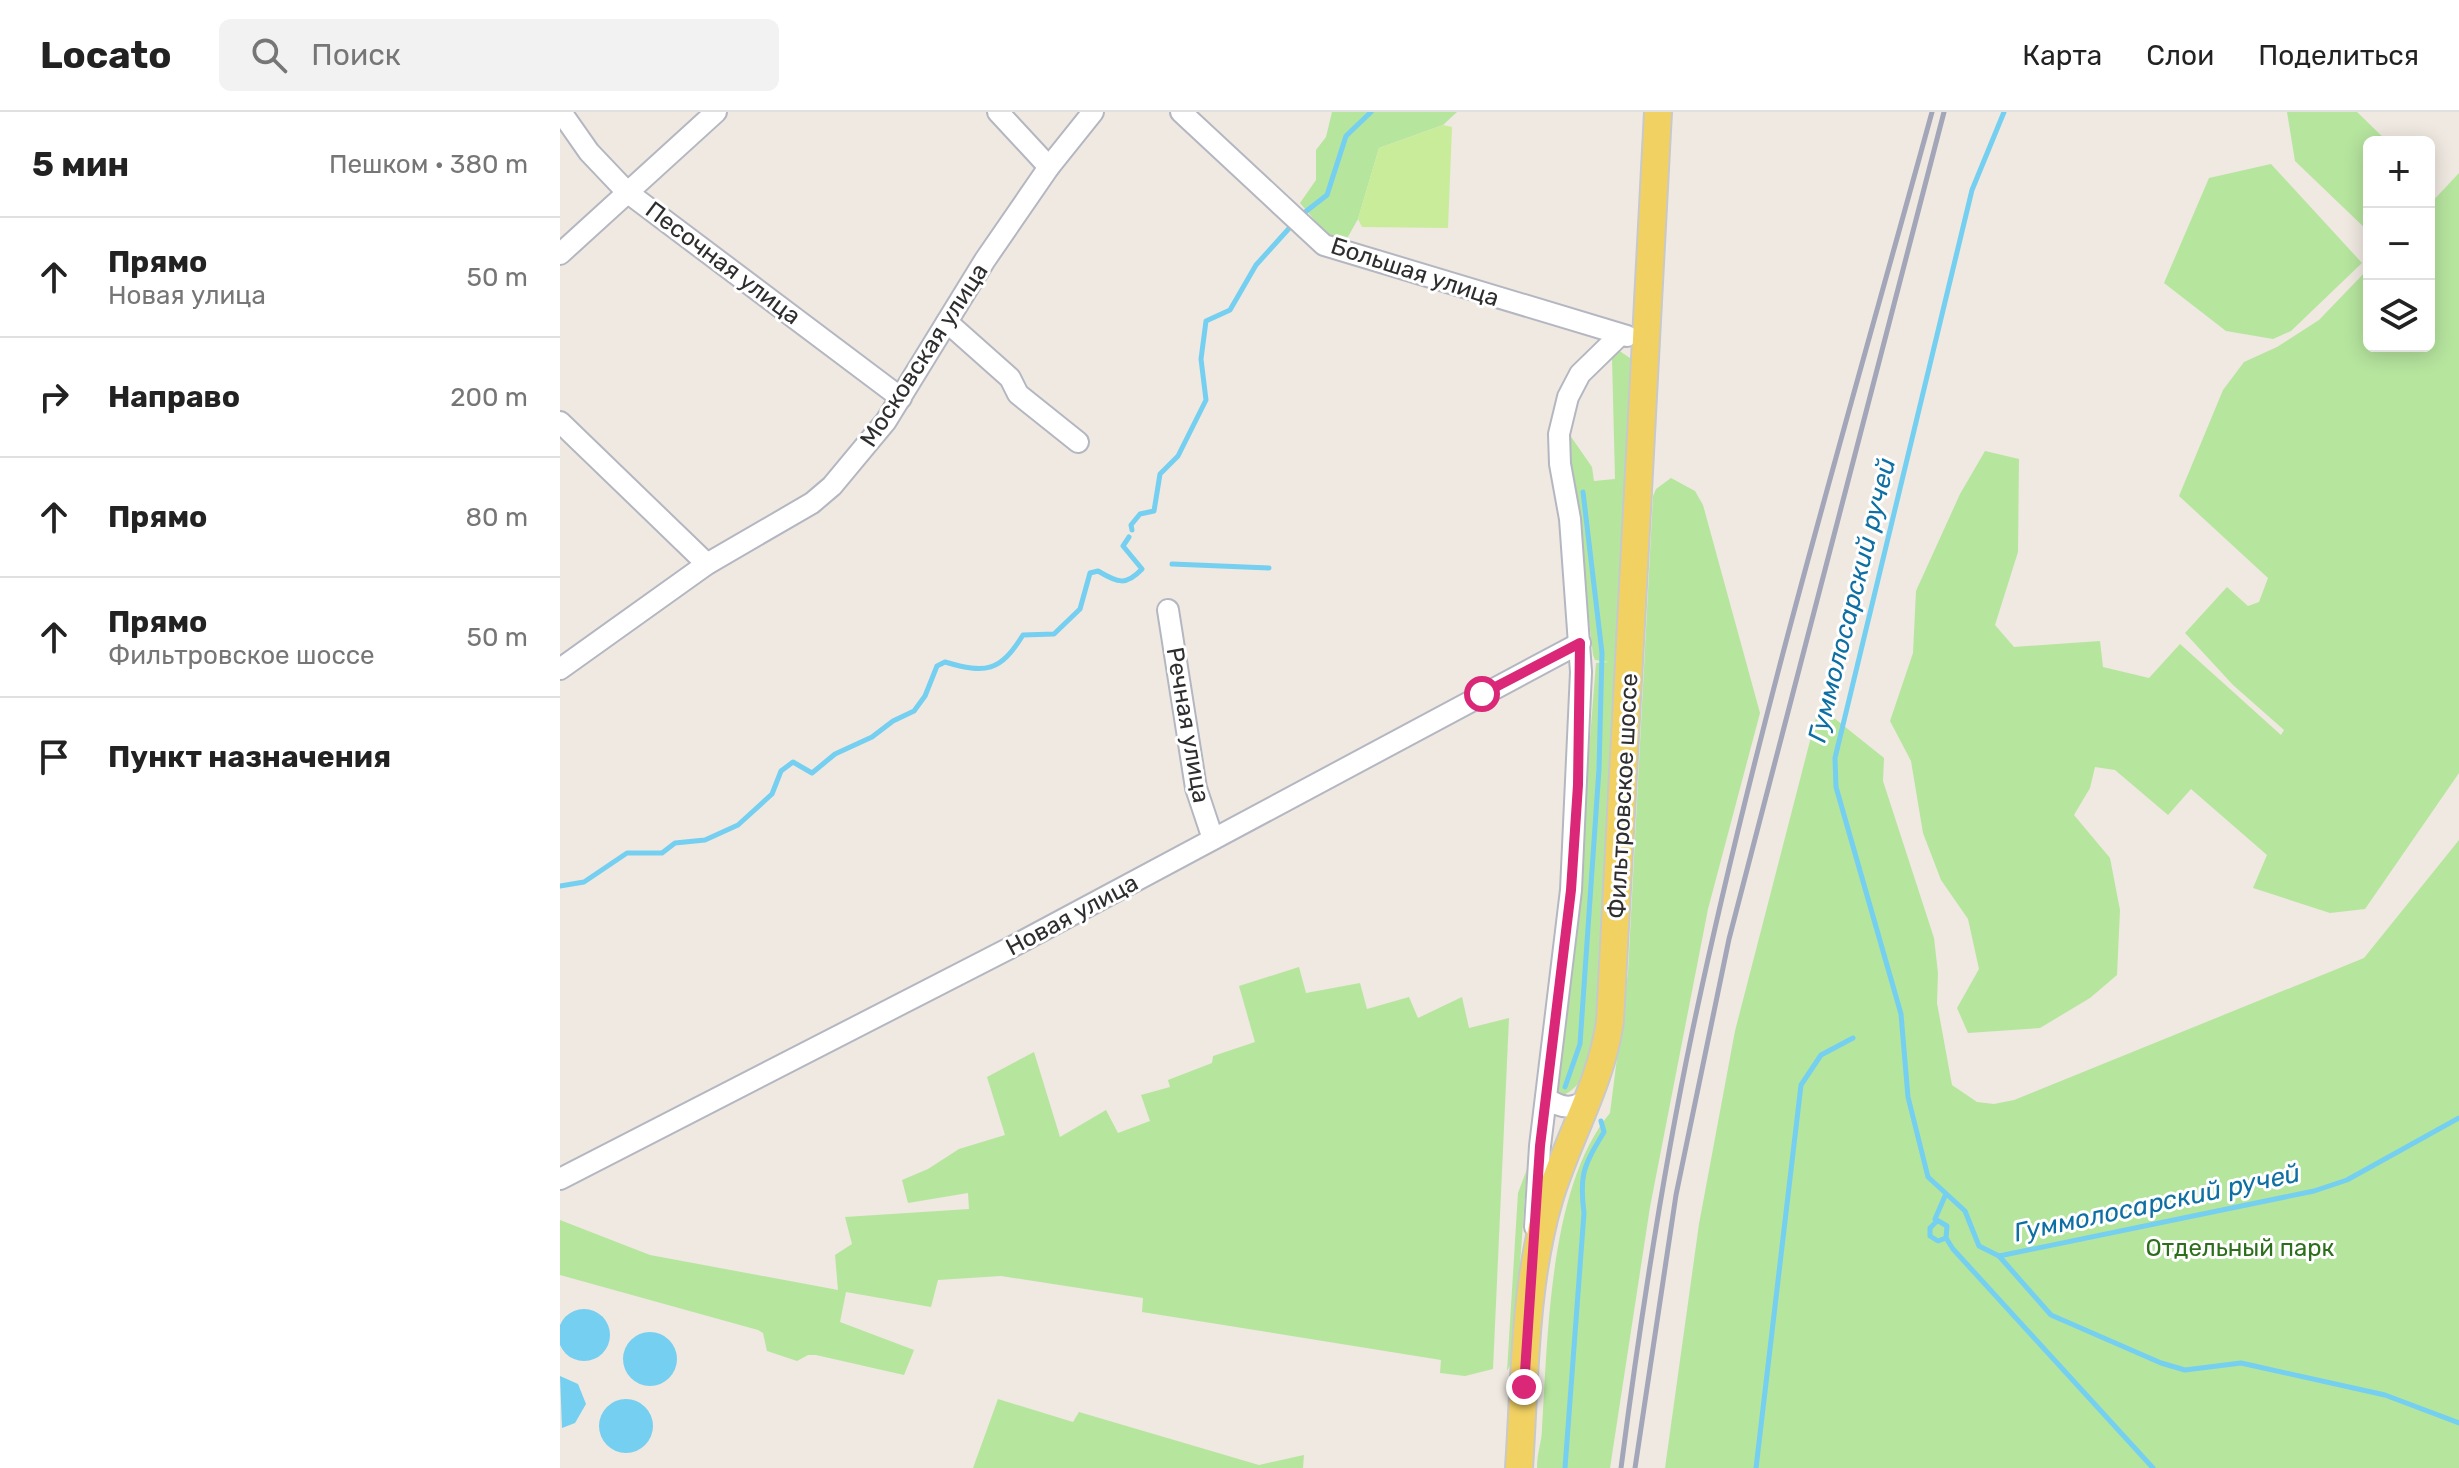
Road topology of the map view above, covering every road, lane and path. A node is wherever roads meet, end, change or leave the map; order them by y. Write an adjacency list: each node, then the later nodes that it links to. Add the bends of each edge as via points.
1 (561, 112): 8 (street, Песочная улица)
2 (716, 112): 8 (street)
3 (998, 112): 7 (street)
4 (1093, 112): 7 (street, Московская улица)
5 (1181, 112): 11 (street, Большая улица, via 1324,245)
6 (1658, 112): 12 (main road, Фильтровское шоссе)
7 (1049, 167): 10 (street, Московская улица)
8 (627, 192): 9 (street); 13 (street, Песочная улица)
9 (560, 254)
10 (947, 322): 13 (street, Московская улица); 15 (street, via 1010,378 1018,394)
11 (1620, 335): 12 (street, Большая улица); 18 (street, via 1580,374 1559,434)
12 (1646, 338): 22 (main road, Фильтровское шоссе, via 1610,1021 1601,1071)
13 (901, 398): 16 (street, Московская улица, via 822,495)
14 (560, 422): 16 (street)
15 (1078, 442)
16 (707, 564): 19 (street, Московская улица)
17 (1168, 610): 20 (street, Речная улица, via 1196,788)
18 (1580, 643): 20 (street, Новая улица); 21 (street, via 1571,890)
19 (560, 669)
20 (1213, 839): 23 (street, Новая улица)
21 (1546, 1098): 22 (street, via 1564,1107); 24 (street, via 1535,1202)
22 (1589, 1098): 24 (main road, Фильтровское шоссе, via 1549,1202)
23 (560, 1179)
24 (1534, 1277): 25 (main road, Фильтровское шоссе)
25 (1519, 1468)

